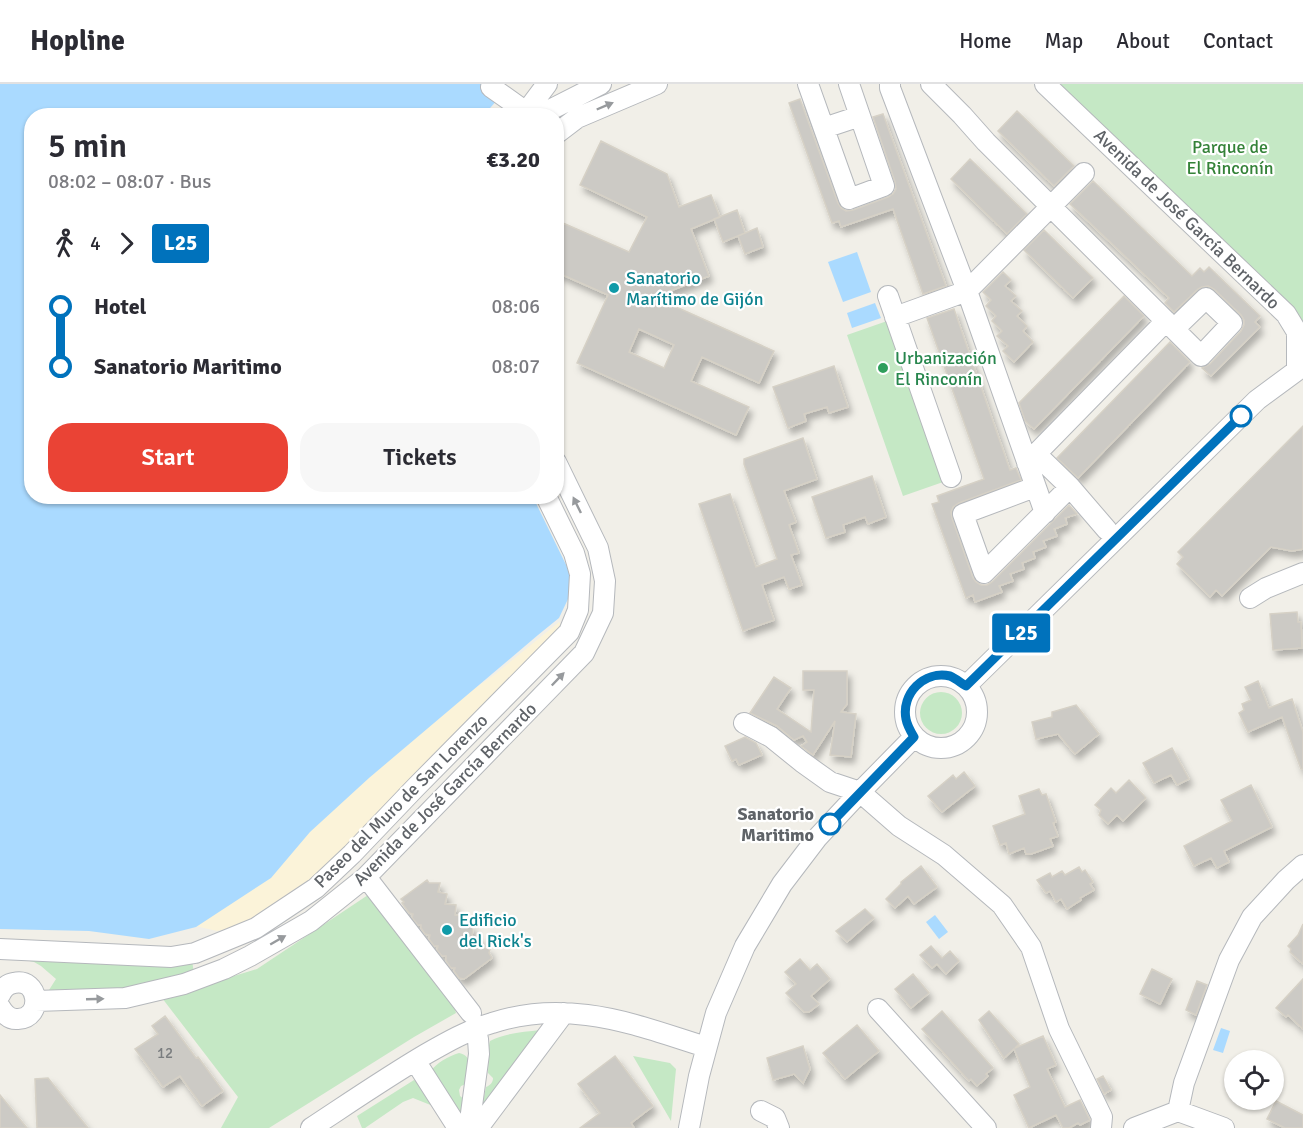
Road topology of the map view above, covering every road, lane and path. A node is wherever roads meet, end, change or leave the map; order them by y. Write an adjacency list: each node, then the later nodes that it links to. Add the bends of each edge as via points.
1 (493, 84): 10 (street, via 491,87)
2 (547, 84): 11 (street)
3 (601, 84): 12 (street)
4 (657, 84): 14 (street, one-way to 4, via 577,118)
5 (808, 84): 15 (street)
6 (849, 84): 13 (street)
7 (890, 84): 18 (street)
8 (931, 84): 17 (street)
9 (1045, 84): 21 (street, Avenida de José García Bernardo, via 1286,314 1297,332)
10 (521, 108)
11 (533, 108)
12 (544, 108)
13 (860, 116): 15 (street); 15 (street, via 884,186 858,196 849,199)
14 (564, 128)
15 (824, 128)
16 (1084, 173): 17 (street)
17 (1051, 207): 18 (street); 22 (street, via 1170,325)
18 (967, 291): 20 (street); 22 (street)
19 (888, 296): 20 (street)
20 (896, 317): 23 (street)
21 (1300, 368): 32 (street, via 1257,400)
22 (1032, 459): 25 (street); 26 (street)
23 (951, 477)
24 (564, 478): 37 (street, Avenida de José García Bernardo, one-way to 24, via 584,652 603,613 605,580 598,548)
25 (1035, 487): 28 (street); 28 (street, via 963,514 984,573)
26 (1070, 487): 28 (street); 29 (street)
27 (550, 504): 38 (street, Paseo del Muro de San Lorenzo, via 580,574 578,610 569,632 316,888 256,928 195,953 171,957)
28 (1045, 513)
29 (1107, 530)
30 (1303, 573): 31 (street)
31 (1250, 598)
32 (966, 686): 34 (street, via 951,677 936,675 911,691 906,720); 34 (street, via 977,712 966,739 939,748)
33 (744, 723): 35 (street, via 830,782)
34 (914, 737): 35 (street)
35 (860, 792): 46 (street, via 817,838 782,884 745,946); 57 (street, via 899,826 944,855 1002,905 1031,947 1059,1029 1102,1117)
36 (1303, 865): 49 (street, via 1252,917 1229,960 1184,1083)
37 (366, 877): 40 (street, Avenida de José García Bernardo, one-way to 37, via 125,998 184,984 224,969 311,921); 42 (street)
38 (0, 949)
39 (0, 995): 40 (street, via 11,983 23,983 33,990)
40 (36, 1001): 44 (street, via 29,1016)
41 (878, 1009): 56 (street)
42 (471, 1013)
43 (564, 1013): 46 (street, via 606,1018); 50 (street, via 508,1018 476,1028 448,1041); 53 (street)
44 (4, 1016)
45 (478, 1039): 52 (street)
46 (706, 1047): 54 (street)
47 (421, 1070): 51 (street)
48 (760, 1111): 55 (street, via 775,1118)
49 (1178, 1111): 58 (street); 59 (street)
50 (310, 1128)
51 (458, 1128)
52 (469, 1128)
53 (478, 1128)
54 (689, 1128)
55 (779, 1128)
56 (986, 1128)
57 (1101, 1128)
58 (1134, 1128)
59 (1224, 1128)

